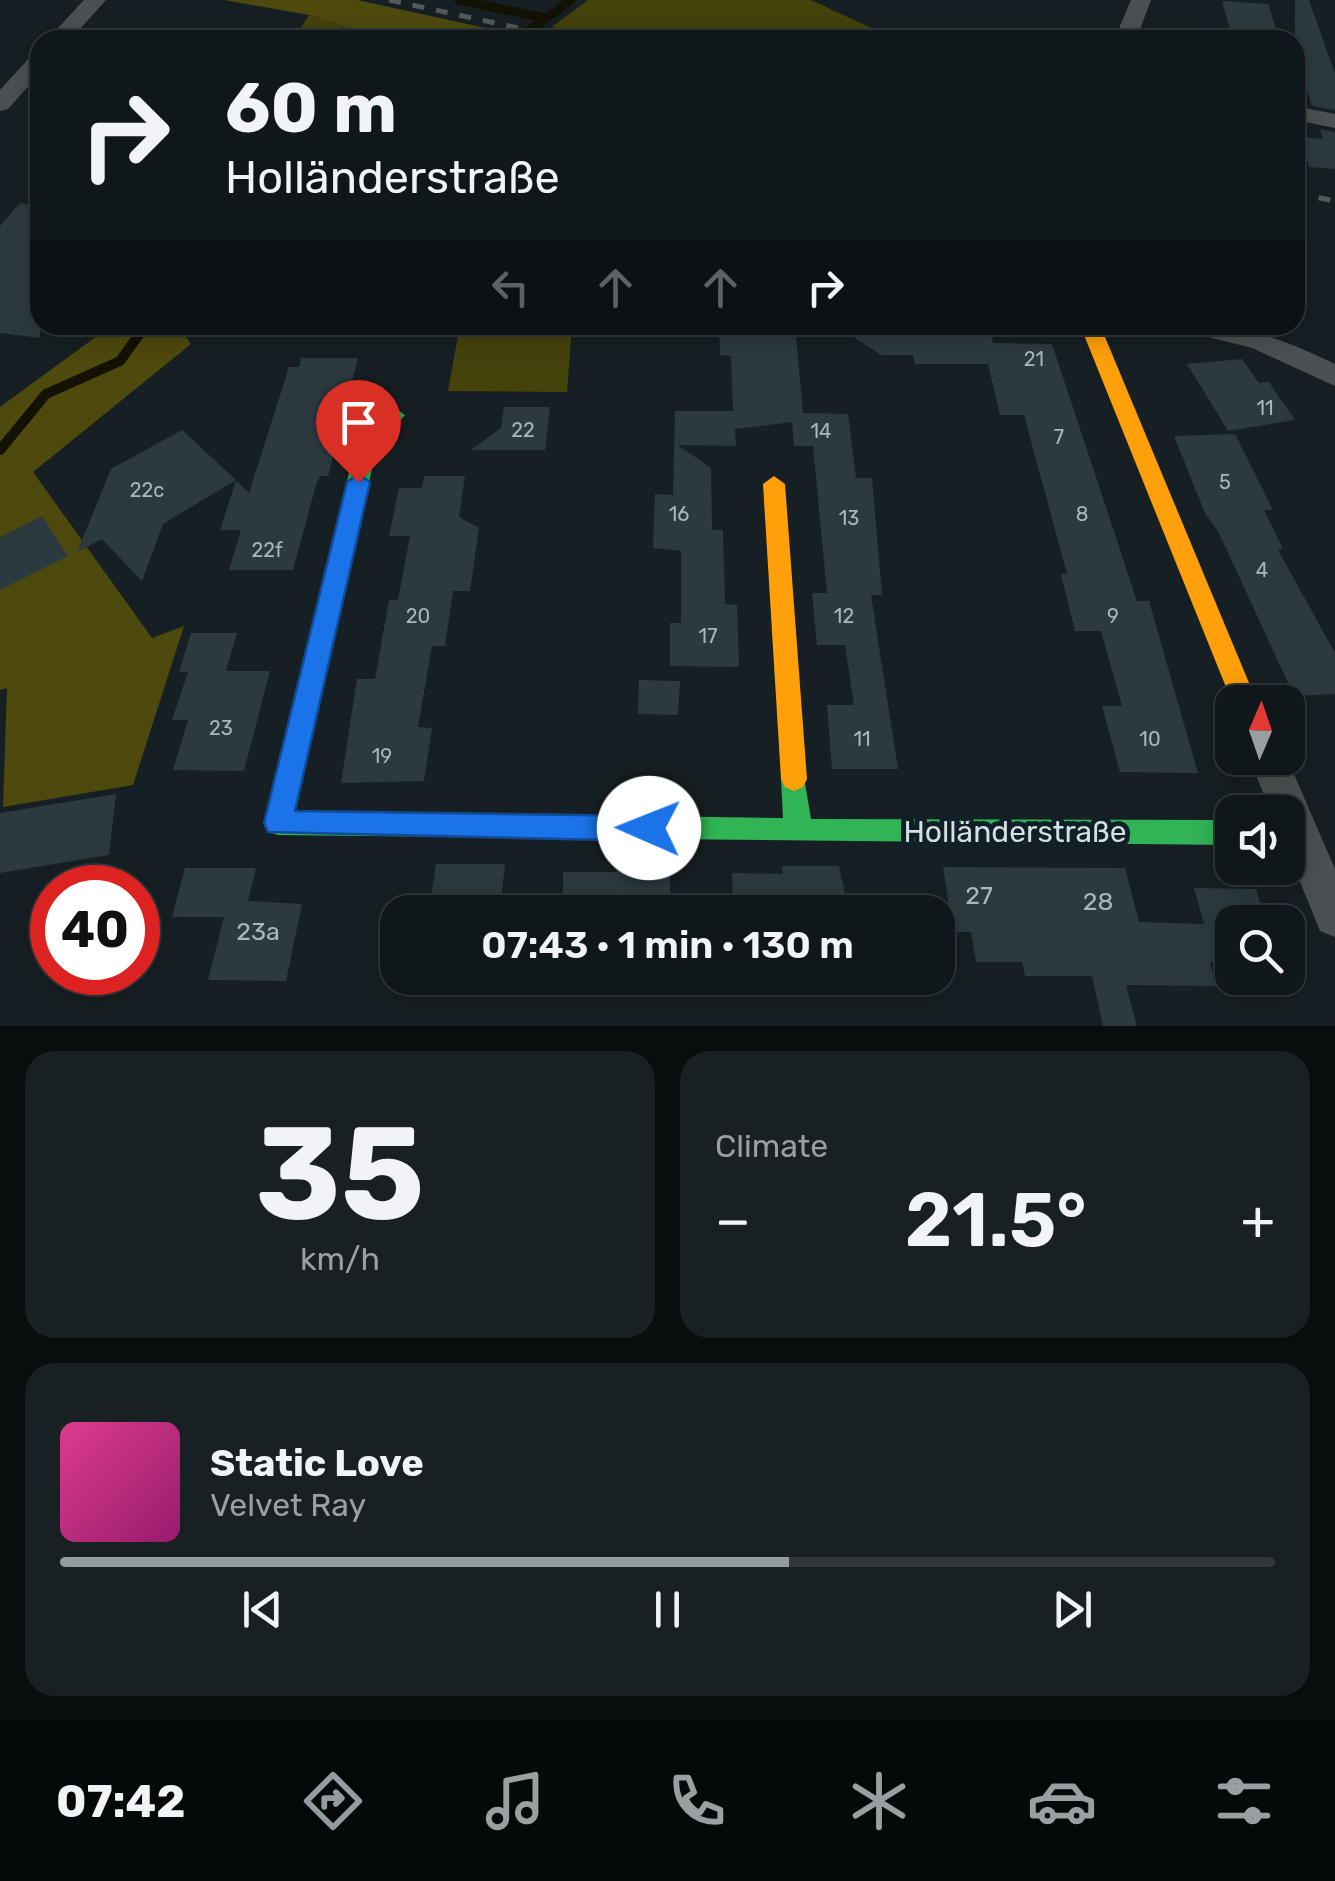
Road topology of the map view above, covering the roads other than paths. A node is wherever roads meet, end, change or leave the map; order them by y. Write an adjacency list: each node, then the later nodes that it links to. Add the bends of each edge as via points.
1 (96, 0): 3 (street)
2 (1141, 0): 4 (street)
3 (68, 30)
4 (1129, 30)
5 (30, 71): 6 (street)
6 (0, 104)
7 (1305, 115): 8 (street)
8 (1335, 121)
9 (1094, 335): 14 (street)
10 (1235, 335): 11 (street)
11 (1335, 376)
12 (395, 414): 15 (street, Holländerstraße, via 368,444 278,823)
13 (774, 484): 15 (street)
14 (1238, 685)
15 (798, 832): 16 (street, Holländerstraße)
16 (1215, 833)
17 (1305, 856): 18 (street)
18 (1335, 917)

